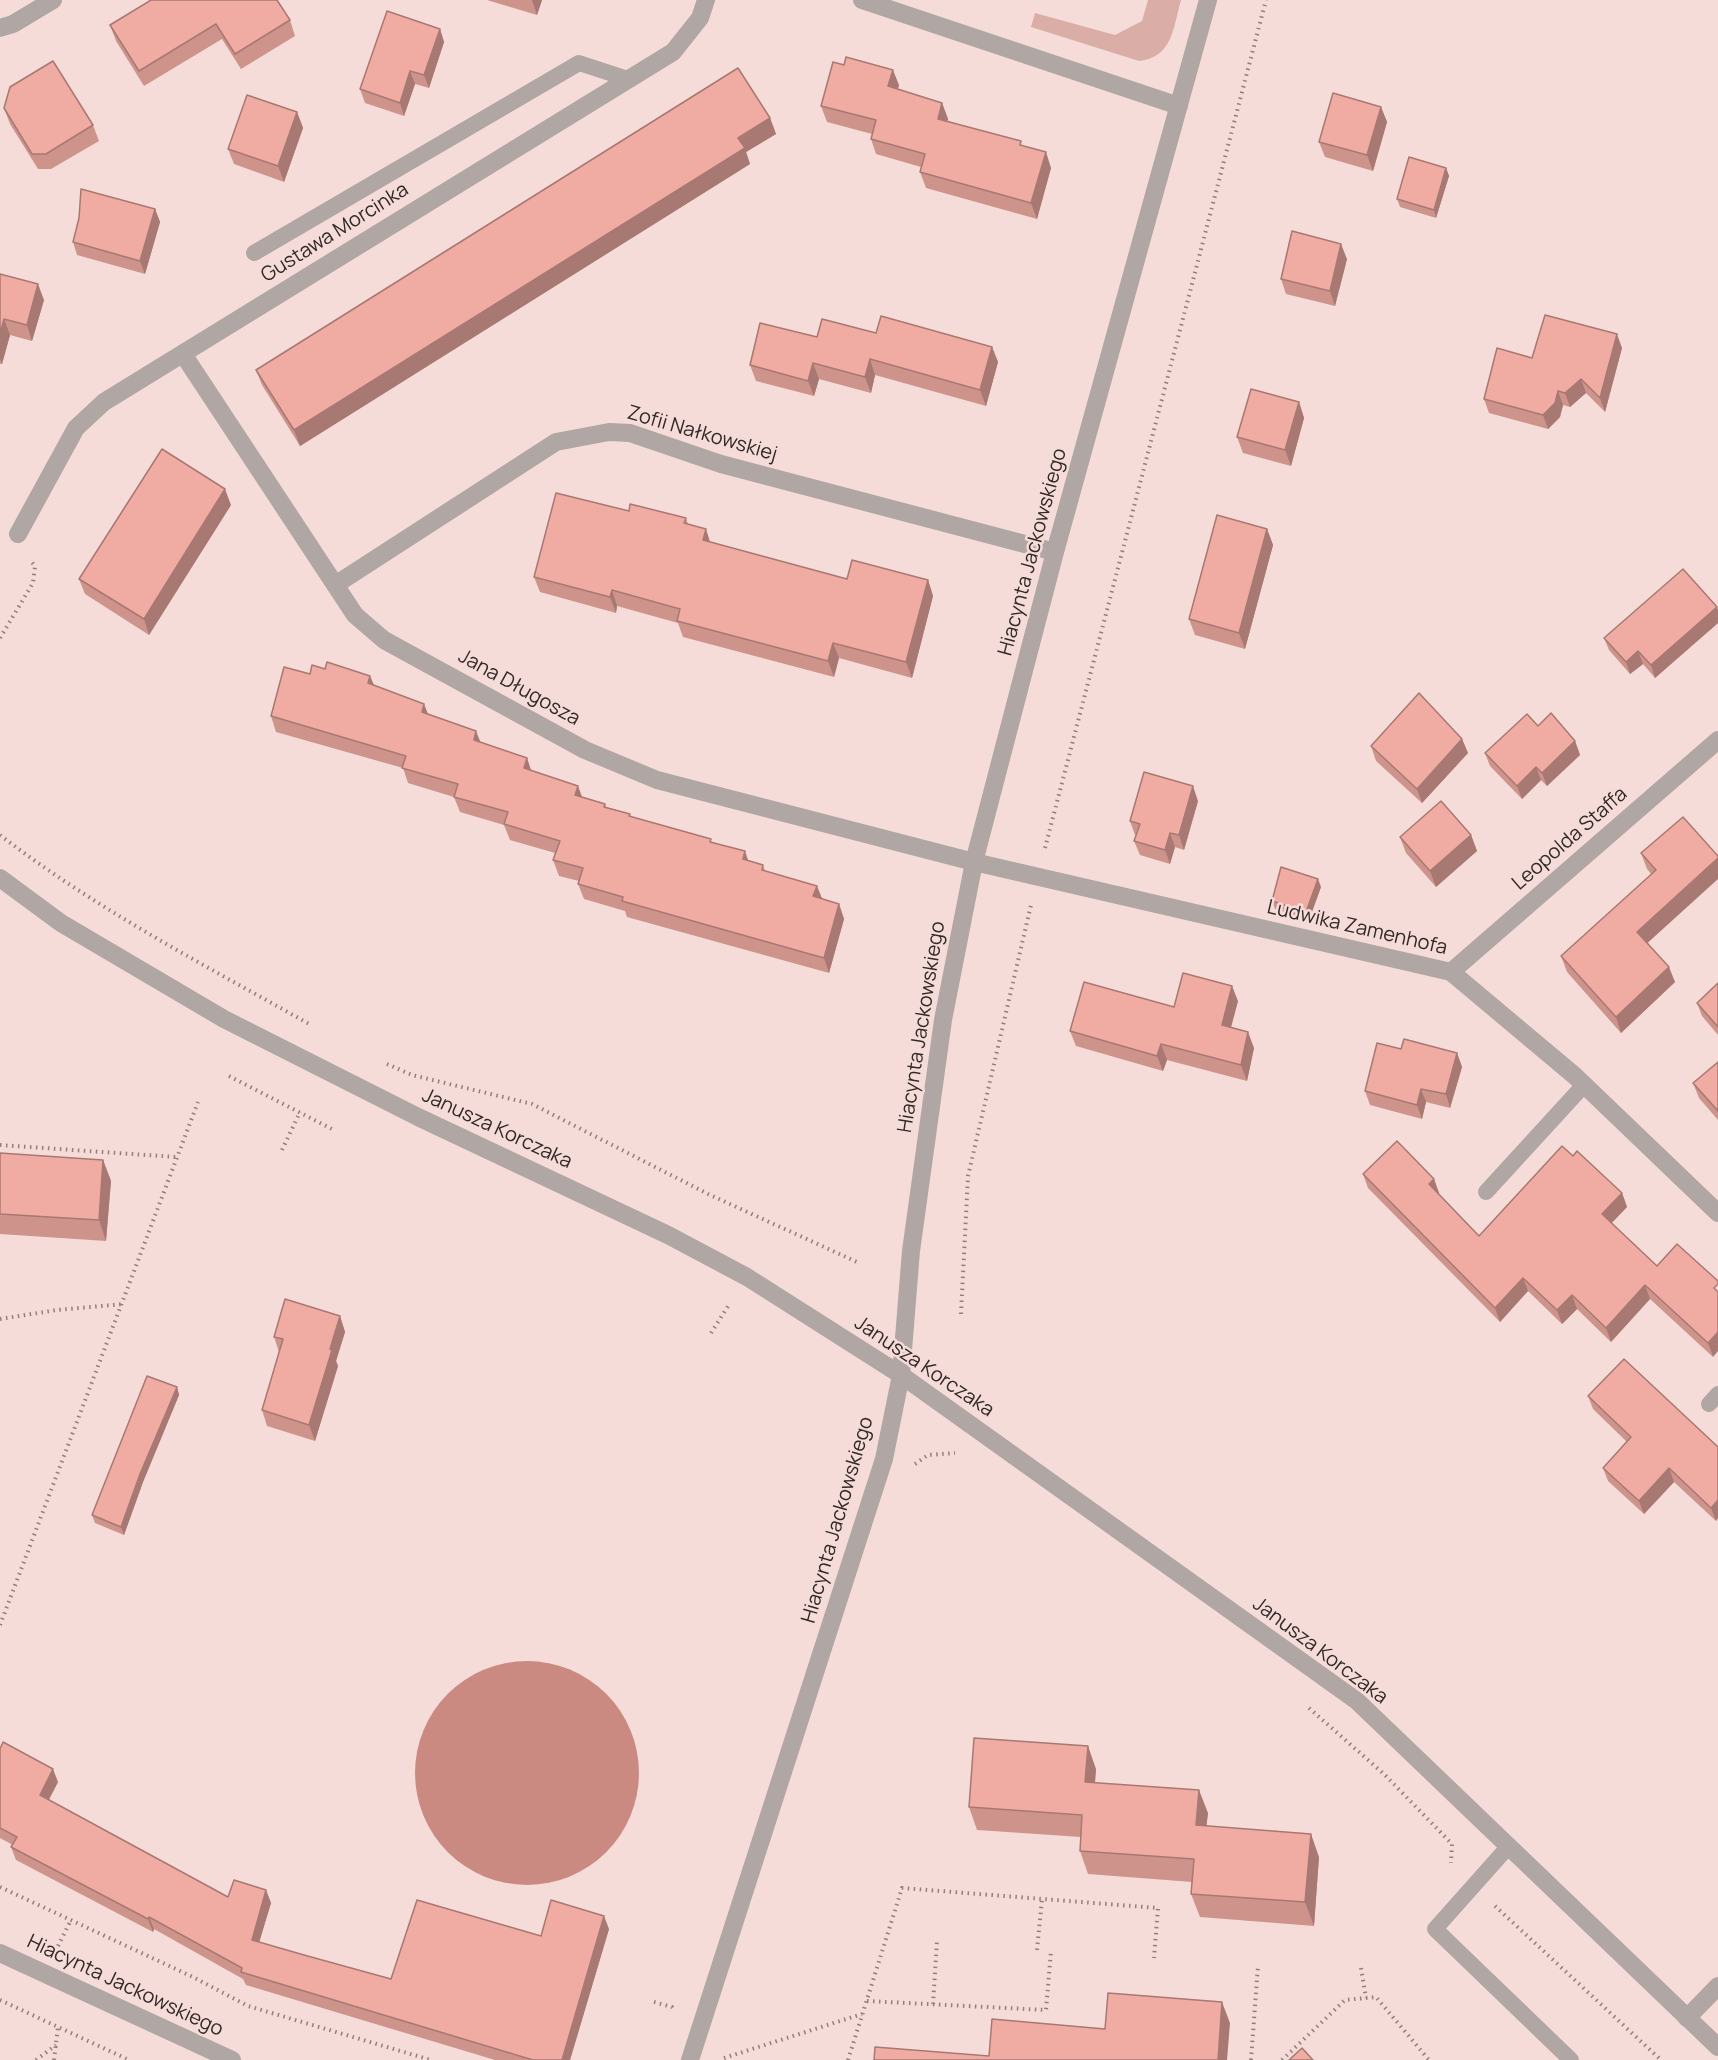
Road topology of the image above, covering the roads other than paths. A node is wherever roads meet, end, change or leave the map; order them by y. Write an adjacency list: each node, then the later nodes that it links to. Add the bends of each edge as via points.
1 (53, 0): 5 (street)
2 (706, 0): 6 (street, Gustawa Morcinka, via 700,18 673,52)
3 (862, 0): 7 (street)
4 (1208, 0): 7 (street, Hiacynta Jackowskiego)
5 (0, 28)
6 (628, 79): 8 (lane, via 579,63); 9 (street, Gustawa Morcinka)
7 (1179, 106): 11 (street, Hiacynta Jackowskiego)
8 (254, 253)
9 (183, 354): 10 (street, Gustawa Morcinka, via 104,402 76,428); 12 (street, Jana Długosza)
10 (18, 534)
11 (1055, 552): 12 (street, Zofii Nałkowskiej, via 721,465 630,433 609,432 556,442); 14 (street, Hiacynta Jackowskiego)
12 (335, 585): 14 (street, Jana Długosza, via 355,615 384,640 585,750 657,780)
13 (1718, 740): 16 (street, Leopolda Staffa)
14 (974, 862): 16 (street, Ludwika Zamenhofa); 20 (street, Hiacynta Jackowskiego, via 943,1020 921,1170)
15 (0, 878): 20 (street, Janusza Korczaka, via 61,923 224,1019 418,1117 668,1235 747,1277)
16 (1451, 972): 17 (street, Ludwika Zamenhofa)
17 (1584, 1084): 18 (lane); 19 (street, Ludwika Zamenhofa)
18 (1486, 1192)
19 (1718, 1213)
20 (901, 1375): 21 (street, Janusza Korczaka, via 1357,1701); 27 (street, Hiacynta Jackowskiego, via 881,1469)
21 (1508, 1847): 24 (street, Janusza Korczaka); 28 (lane, via 1435,1929)
22 (0, 1953): 26 (street, Hiacynta Jackowskiego)
23 (1718, 1986): 24 (street)
24 (1687, 2018): 25 (street, Janusza Korczaka)
25 (1718, 2047)
26 (232, 2060)
27 (690, 2060)
28 (1571, 2060)

